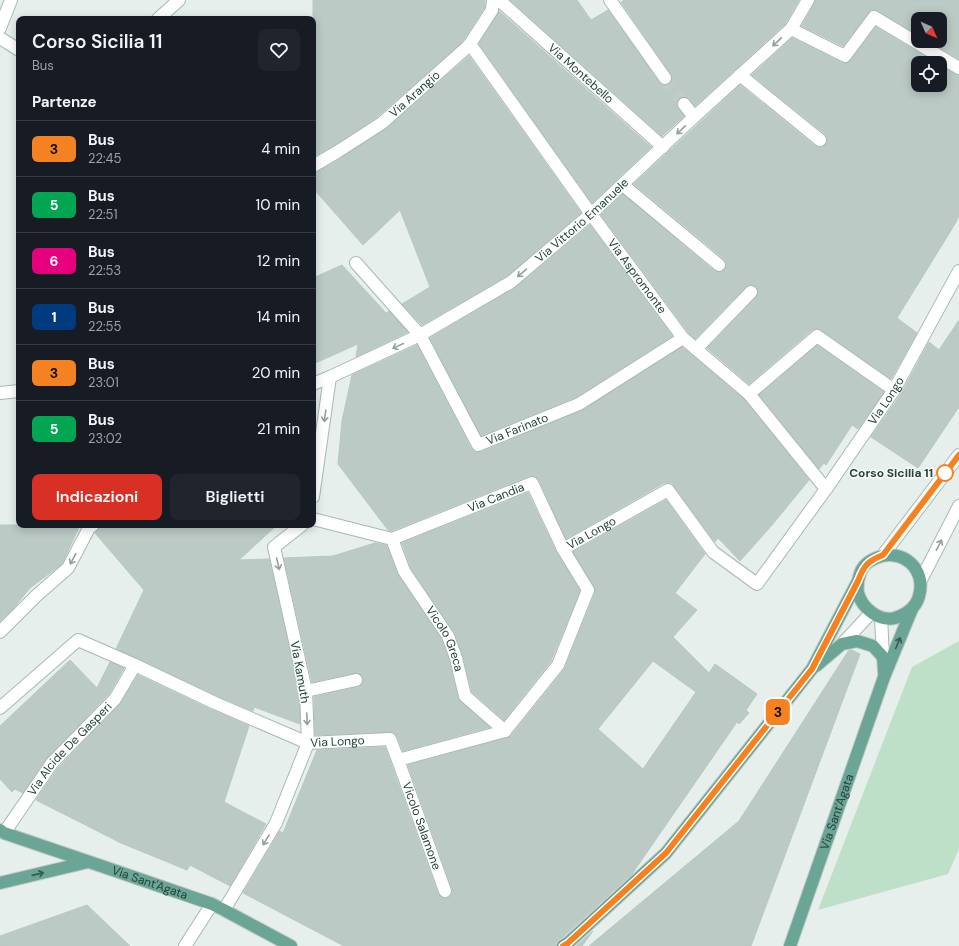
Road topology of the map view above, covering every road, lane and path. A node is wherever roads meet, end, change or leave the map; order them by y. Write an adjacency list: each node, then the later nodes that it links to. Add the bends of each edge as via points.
1 (11, 0): 8 (street)
2 (179, 0): 7 (street)
3 (493, 0): 11 (street, Via Arangio, via 492,10)
4 (500, 0): 19 (street, Via Montebello)
5 (610, 0): 15 (street)
6 (808, 0): 9 (street, Via Vittorio Emanuele)
7 (161, 16)
8 (0, 28)
9 (791, 29): 13 (street, via 845,56 874,17); 14 (street, Via Vittorio Emanuele, one-way to 14)
10 (0, 38): 12 (street)
11 (470, 44): 20 (street, Via Arangio, via 382,123); 22 (street, Via Aspromonte)
12 (16, 48)
13 (959, 68)
14 (740, 75): 17 (street, Via Vittorio Emanuele); 18 (street)
15 (666, 78)
16 (684, 104): 17 (street)
17 (694, 117): 19 (street, Via Vittorio Emanuele, one-way to 19)
18 (820, 140)
19 (663, 147): 21 (street, Via Vittorio Emanuele)
20 (316, 164)
21 (623, 185): 22 (street, Via Vittorio Emanuele); 24 (street)
22 (591, 214): 27 (street, Via Vittorio Emanuele, one-way to 27, via 511,282); 28 (street, Via Aspromonte)
23 (356, 263): 27 (street, Via Farinato)
24 (719, 265)
25 (959, 271): 32 (street, Via Longo)
26 (751, 292): 29 (street)
27 (420, 335): 28 (street, Via Farinato, via 478,445 579,404); 30 (street, Via Vittorio Emanuele, one-way to 30)
28 (683, 338): 29 (street, Via Aspromonte)
29 (696, 349): 35 (street, Via Aspromonte)
30 (330, 377): 31 (street, Via Vittorio Emanuele); 37 (street, one-way to 37)
31 (316, 383)
32 (894, 390): 35 (street, via 817,336); 38 (street, Via Longo)
33 (16, 391): 34 (street)
34 (0, 393)
35 (749, 394): 38 (street, Via Aspromonte)
36 (959, 455): 45 (street)
37 (316, 476)
38 (826, 488): 44 (street, Via Longo, via 757,584 713,552 668,490)
39 (959, 506): 46 (street, one-way to 39)
40 (316, 520): 43 (street)
41 (89, 528): 50 (street, one-way to 50, via 68,568)
42 (298, 528): 57 (street, Via Kamuth, one-way to 57, via 274,547)
43 (392, 539): 44 (street, Via Candia, via 532,483); 59 (street, Vicolo Greca, via 404,571 448,636 465,696)
44 (563, 550): 59 (street, Via Longo, via 588,590 558,665)
45 (883, 555): 46 (main road, via 896,555 908,560 916,568); 47 (main road, via 872,560 863,569)
46 (921, 580): 48 (main road, via 918,601)
47 (858, 581): 49 (main road, via 858,593 863,604); 54 (main road)
48 (912, 609): 49 (main road, via 892,618); 55 (main road, Via Sant'Agata, one-way to 48)
49 (876, 615): 51 (street); 52 (street)
50 (0, 632)
51 (842, 644): 52 (main road, via 857,641 873,646); 54 (main road)
52 (883, 657): 55 (main road)
53 (135, 664): 58 (street, Via Longo, via 78,640); 60 (street, Via Longo); 62 (street, Via Alcide De Gasperi, via 115,699 52,763)
54 (812, 669): 70 (main road, via 666,853)
55 (884, 677): 71 (main road, Via Sant'Agata)
56 (356, 680): 57 (street)
57 (306, 691): 60 (street, Via Kamuth, one-way to 60)
58 (0, 708)
59 (505, 731): 61 (street)
60 (308, 743): 61 (street, Via Longo, via 390,739); 67 (street, Via Kamuth, one-way to 67, via 276,823)
61 (398, 760): 65 (street, Vicolo Salamone)
62 (1, 833): 63 (main road, Via Sant'Agata)
63 (89, 862): 64 (main road, one-way to 63); 66 (main road, Via Sant'Agata)
64 (0, 882)
65 (445, 891)
66 (212, 904): 67 (main road, Via Sant'Agata); 68 (street)
67 (224, 910): 69 (main road, Via Sant'Agata)
68 (185, 946)
69 (291, 946)
70 (563, 946)
71 (790, 946)

